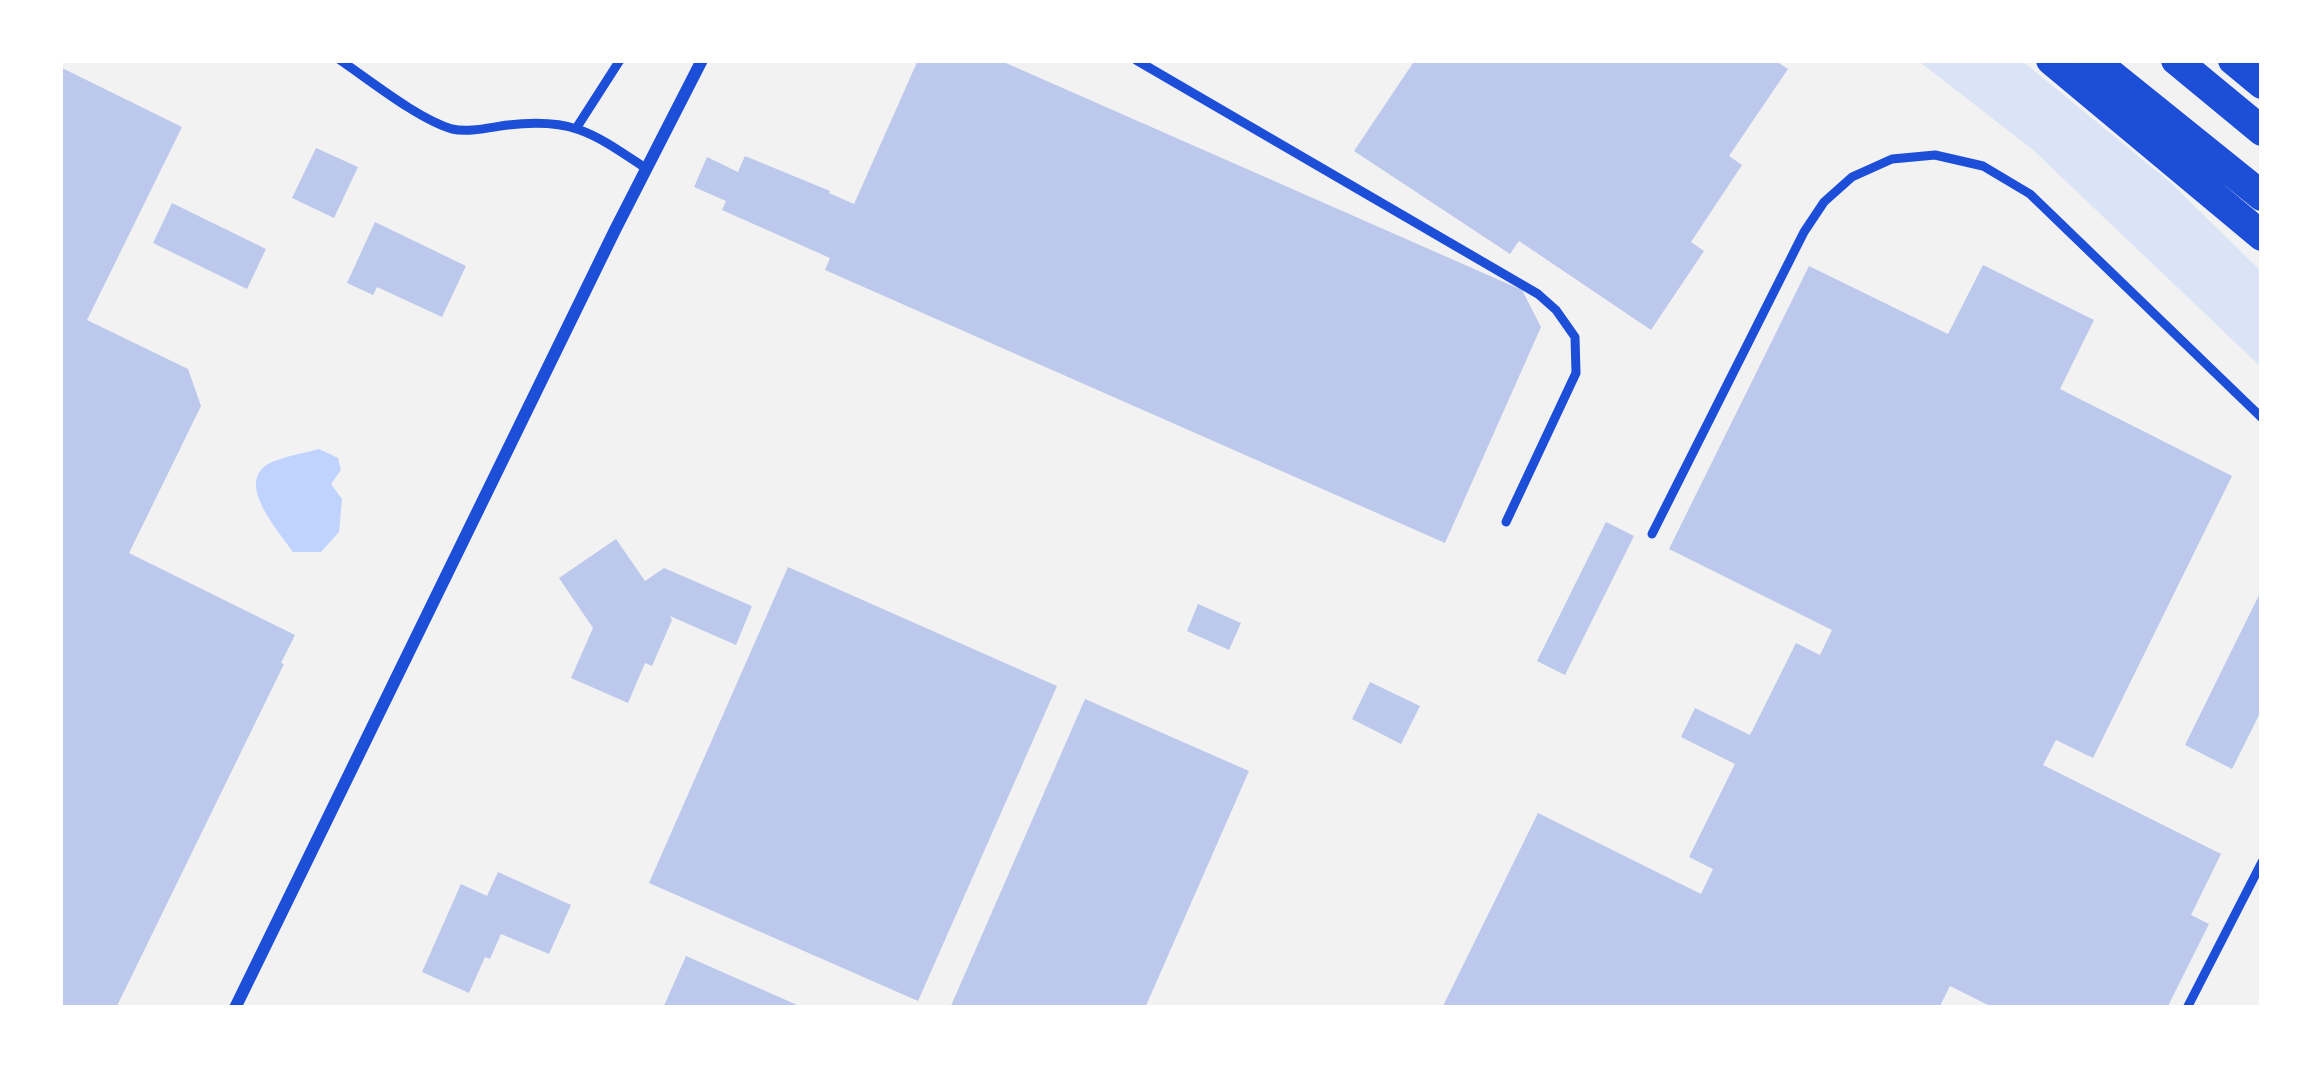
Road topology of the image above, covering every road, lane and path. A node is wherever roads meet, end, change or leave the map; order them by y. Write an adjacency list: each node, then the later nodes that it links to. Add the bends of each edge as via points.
1 (340, 60): 10 (lane, via 457,130 542,121)
2 (620, 60): 10 (lane)
3 (702, 60): 12 (street)
4 (1136, 60): 16 (lane, via 1556,310 1575,337 1576,373)
5 (2051, 60): 14 (highway)
6 (2092, 60): 13 (highway)
7 (2176, 60): 11 (highway)
8 (2233, 60): 9 (highway)
9 (2262, 84)
10 (577, 127): 12 (lane)
11 (2262, 131)
12 (646, 169): 19 (street)
13 (2262, 196)
14 (2262, 236)
15 (2262, 418): 17 (lane, via 2030,194 1982,166 1935,155 1892,160 1852,177 1804,232)
16 (1505, 522)
17 (1652, 534)
18 (2262, 862): 20 (lane)
19 (236, 1008)
20 (2187, 1008)

